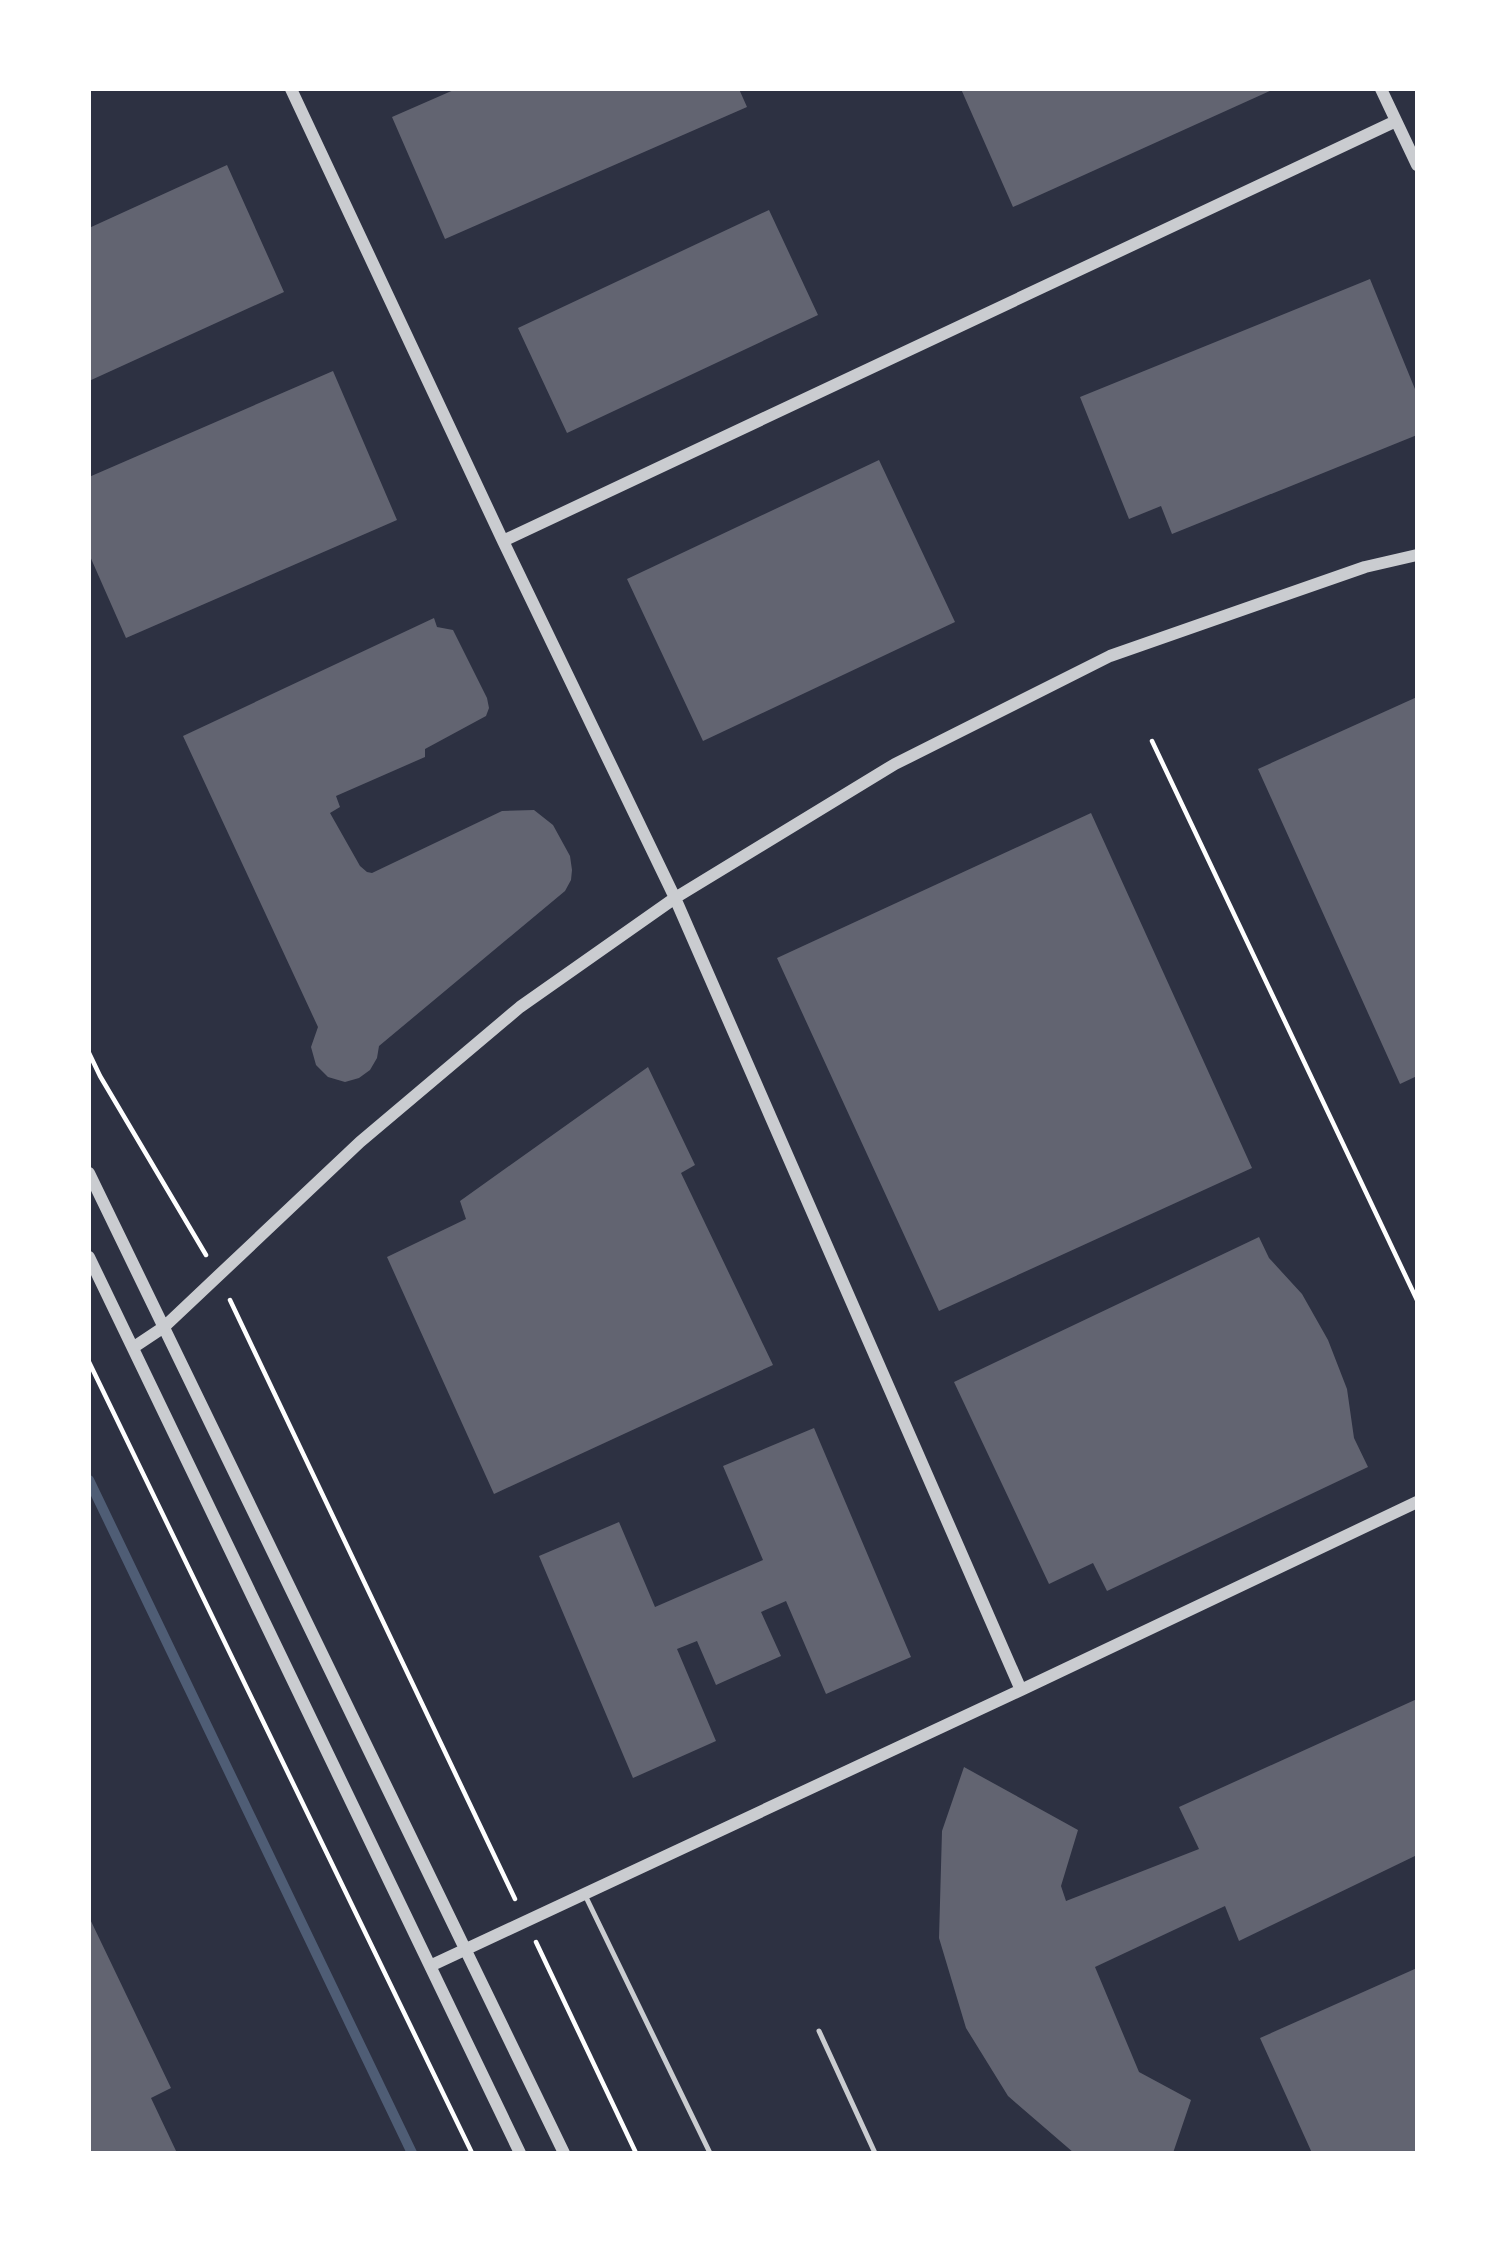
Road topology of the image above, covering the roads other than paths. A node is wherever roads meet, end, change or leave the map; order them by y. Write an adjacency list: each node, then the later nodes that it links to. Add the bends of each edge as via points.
1 (291, 89): 5 (street)
2 (1381, 89): 3 (street)
3 (1396, 121): 4 (street); 5 (street)
4 (1417, 165)
5 (503, 541): 7 (street)
6 (1417, 555): 7 (street, via 1365,567 1110,656 895,764)
7 (675, 898): 10 (street, via 520,1007 360,1142); 13 (street)
8 (89, 1173): 10 (street)
9 (89, 1256): 11 (street)
10 (164, 1327): 11 (street); 15 (street)
11 (134, 1348): 16 (street)
12 (1417, 1502): 13 (street)
13 (1021, 1690): 14 (street)
14 (584, 1893): 15 (street); 20 (lane)
15 (465, 1948): 16 (street); 19 (street)
16 (430, 1966): 18 (street)
17 (819, 2031): 21 (lane)
18 (520, 2153)
19 (564, 2153)
20 (710, 2153)
21 (874, 2153)

